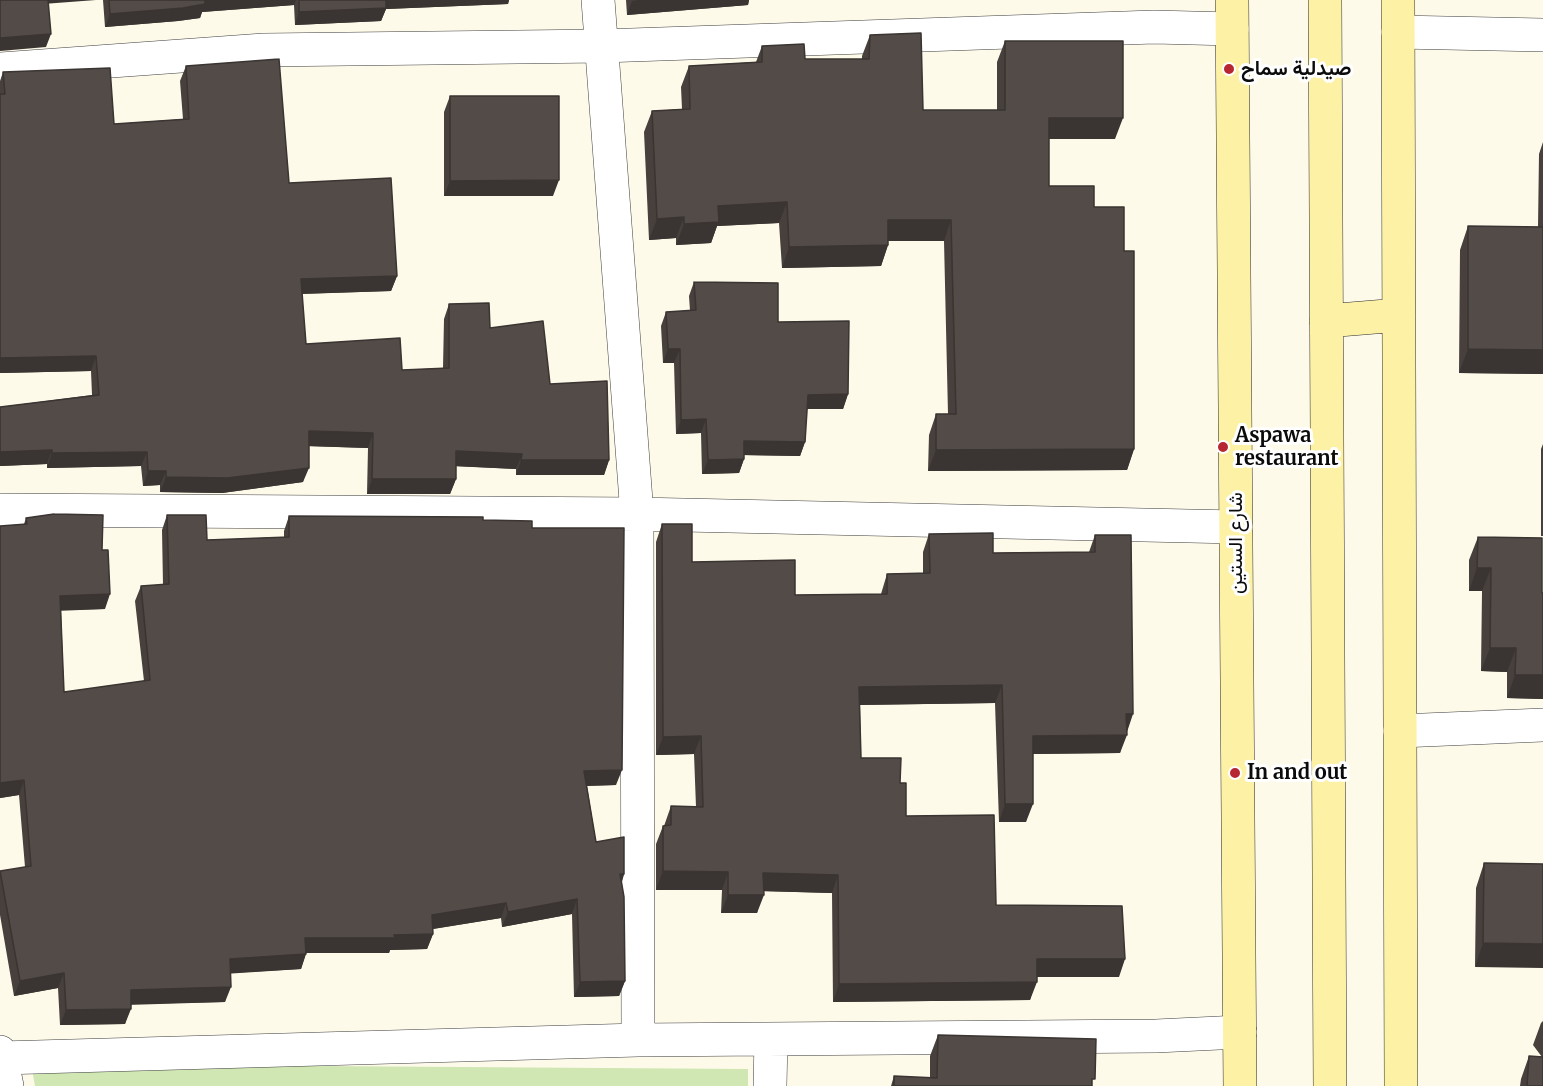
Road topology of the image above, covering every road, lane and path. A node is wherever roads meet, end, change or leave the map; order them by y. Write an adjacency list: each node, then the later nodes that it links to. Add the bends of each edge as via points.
1 (598, 0): 7 (street)
2 (1325, 0): 10 (main road)
3 (1398, 0): 5 (main road)
4 (1232, 14): 7 (street, via 1154,27); 13 (main road, شارع الستين)
5 (1398, 32): 6 (street); 9 (main road)
6 (1543, 34)
7 (602, 46): 8 (street, via 264,50); 12 (street)
8 (0, 69)
9 (1399, 315): 10 (main road); 15 (main road)
10 (1326, 321): 22 (main road)
11 (0, 510): 12 (street)
12 (637, 514): 13 (street); 18 (street)
13 (1236, 527): 16 (main road, شارع الستين)
14 (1543, 725): 15 (street)
15 (1400, 730): 23 (main road)
16 (1240, 1032): 17 (street); 21 (main road, شارع الستين)
17 (771, 1039): 18 (street); 20 (street)
18 (638, 1040): 19 (street)
19 (3, 1065)
20 (770, 1086)
21 (1240, 1086)
22 (1330, 1086)
23 (1401, 1086)

